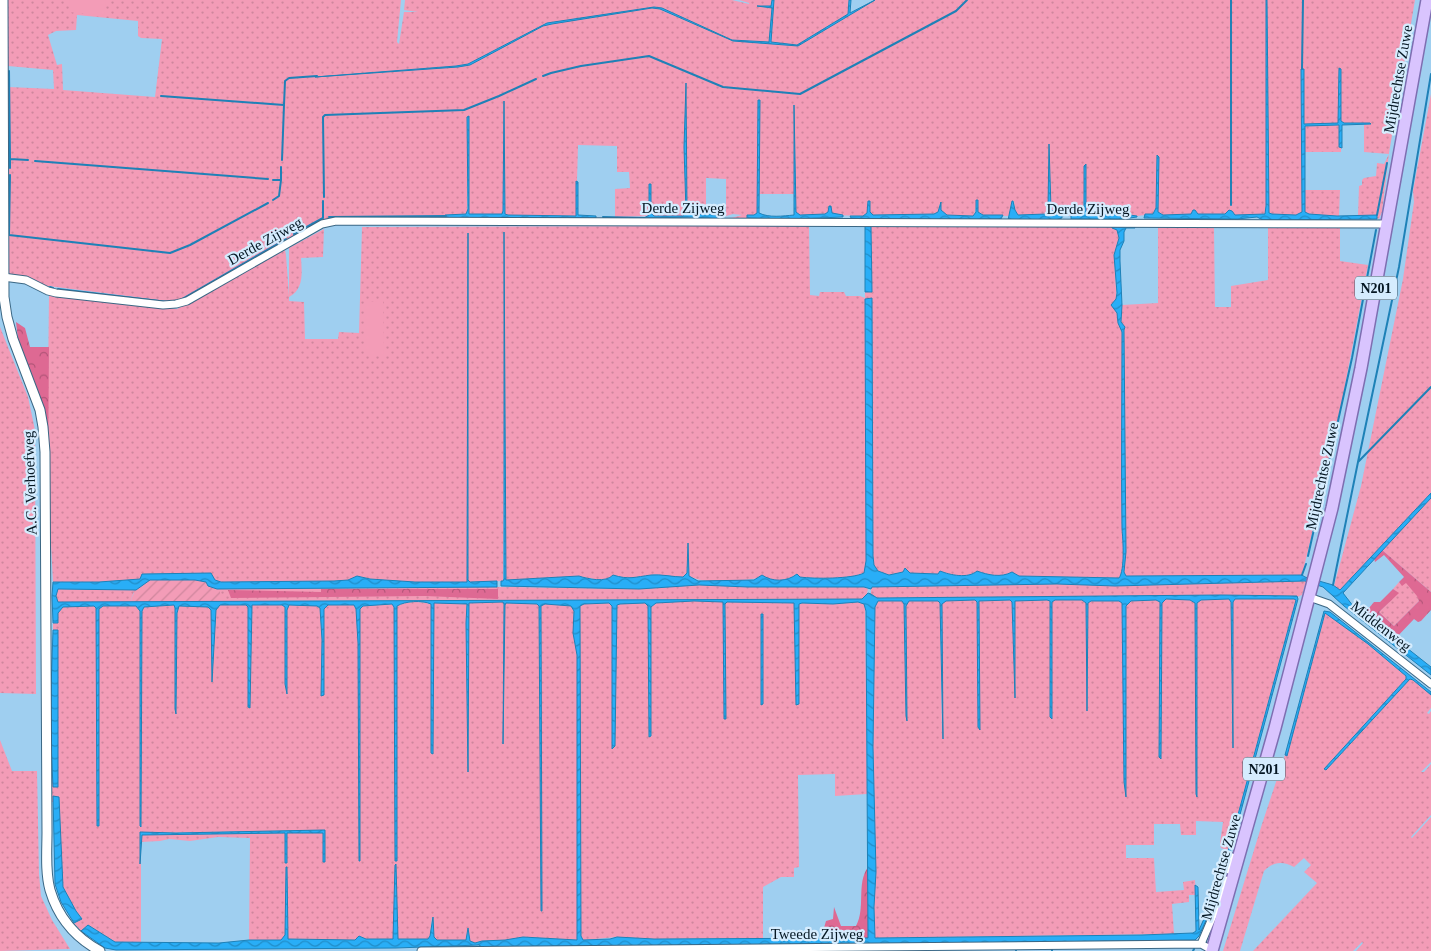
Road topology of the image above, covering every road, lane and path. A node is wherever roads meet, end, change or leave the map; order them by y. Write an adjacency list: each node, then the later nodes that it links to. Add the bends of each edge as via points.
1 (3, 0): 4 (street, A.C. Verhoefweg)
2 (1427, 0): 3 (main road, Mijdrechtse Zuwe / N201)
3 (1388, 224): 4 (street, Derde Zijweg, via 336,221 322,224 188,301 176,304 56,293 26,280); 5 (main road, Mijdrechtse Zuwe / N201, via 1332,508)
4 (3, 278): 10 (street, A.C. Verhoefweg, via 13,339 43,427 50,889 60,913 72,930)
5 (1309, 597): 6 (street, Middenweg, via 1337,609); 9 (main road, Mijdrechtse Zuwe / N201)
6 (1431, 684)
7 (1232, 857): 8 (street, Mijdrechtse Zuwe, via 1221,897)
8 (1201, 944): 9 (street, Tweede Zijweg); 11 (street, Tweede Zijweg)
9 (1212, 950)
10 (100, 951)
11 (421, 951)

